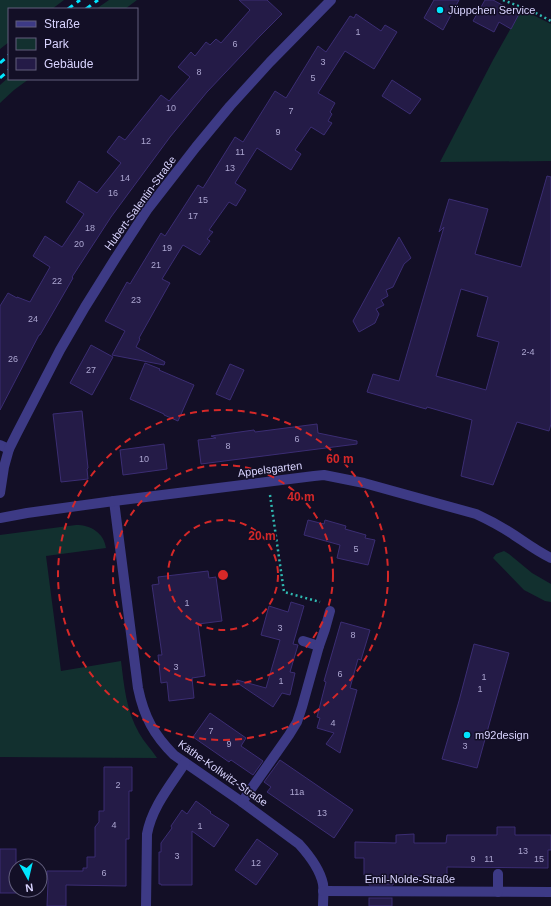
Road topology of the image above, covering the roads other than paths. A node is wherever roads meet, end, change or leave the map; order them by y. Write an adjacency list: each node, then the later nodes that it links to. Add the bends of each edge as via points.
1 (332, 0): 2 (street, Hubert-Salentin-Straße, via 230,106 148,210 85,307 17,433)
2 (5, 447): 3 (street, Hubert-Salentin-Straße)
3 (0, 493)
4 (114, 502): 6 (street, Appelsgarten); 7 (street, Appelsgarten, via 324,475 364,483 476,514); 11 (street, Käthe-Kollwitz-Straße, via 141,703 157,736)
5 (0, 511): 6 (street)
6 (0, 518)
7 (551, 558)
8 (330, 611): 10 (street)
9 (303, 641): 10 (street)
10 (318, 646): 12 (street, via 297,722)
11 (185, 763): 12 (street, Käthe-Kollwitz-Straße); 17 (street, via 156,807 148,825)
12 (242, 802): 14 (street, Käthe-Kollwitz-Straße, via 307,851 321,877)
13 (498, 874): 15 (street)
14 (323, 891): 15 (street, Emil-Nolde-Straße); 18 (street, Käthe-Kollwitz-Straße)
15 (498, 892): 16 (street, Emil-Nolde-Straße)
16 (551, 892)
17 (146, 906)
18 (323, 906)

